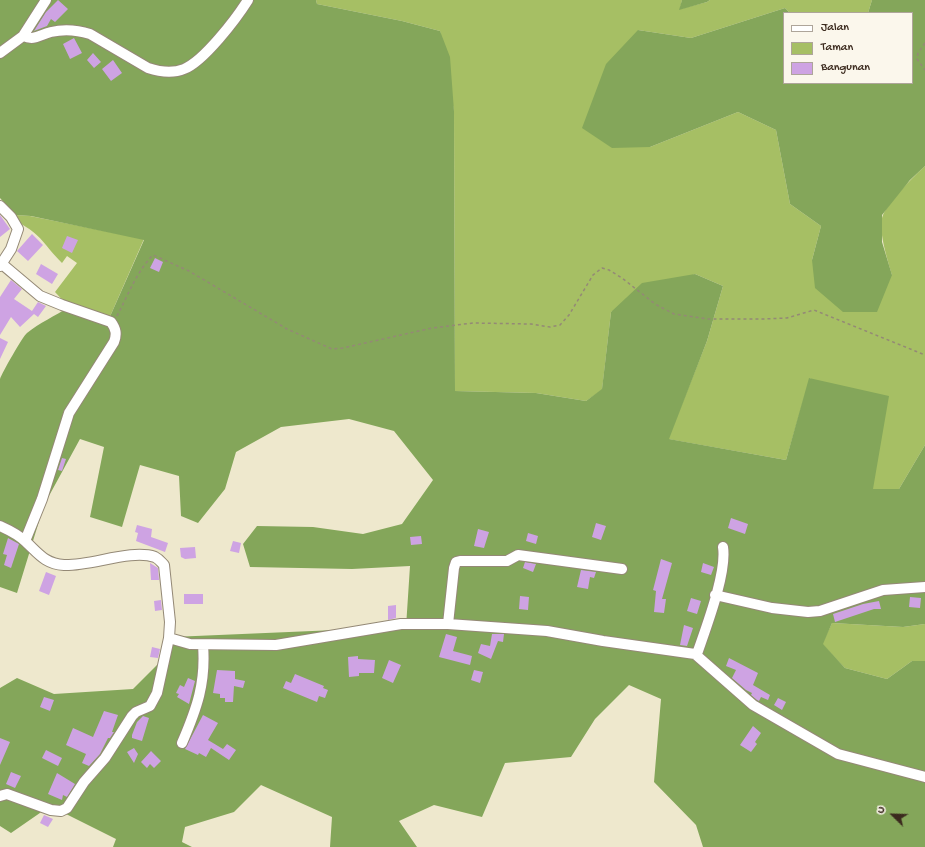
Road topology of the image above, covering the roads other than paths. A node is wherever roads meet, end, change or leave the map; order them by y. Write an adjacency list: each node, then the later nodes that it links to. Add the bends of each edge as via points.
1 (46, 0): 3 (street)
2 (248, 0): 3 (street, via 222,34 192,65 182,70 158,72 90,34 79,31 66,30 35,39)
3 (23, 36): 4 (street)
4 (0, 53)
5 (0, 206): 6 (street, via 18,229 11,249)
6 (1, 265): 8 (street, via 40,296 104,319 112,324 116,334 114,342 68,413 42,499)
7 (0, 526): 8 (street)
8 (25, 541): 14 (street, via 39,557 62,565 88,564 127,556 150,556 159,560 164,565 166,575)
9 (723, 547): 12 (street, via 722,569)
10 (622, 569): 13 (street, via 518,556 507,561 460,560 454,568)
11 (925, 587): 12 (street, via 883,590 820,611 808,612 772,608)
12 (715, 595): 16 (street)
13 (448, 624): 15 (street, via 401,624 276,645); 16 (street, via 547,631)
14 (169, 638): 15 (street, via 178,642); 19 (street, via 158,693 153,702 132,716 105,758 84,782 67,808 61,811 51,810 7,794)
15 (203, 645): 17 (street, via 203,682 192,721)
16 (695, 654): 18 (street, via 753,705 838,754)
17 (182, 743)
18 (925, 777)
19 (0, 796)

